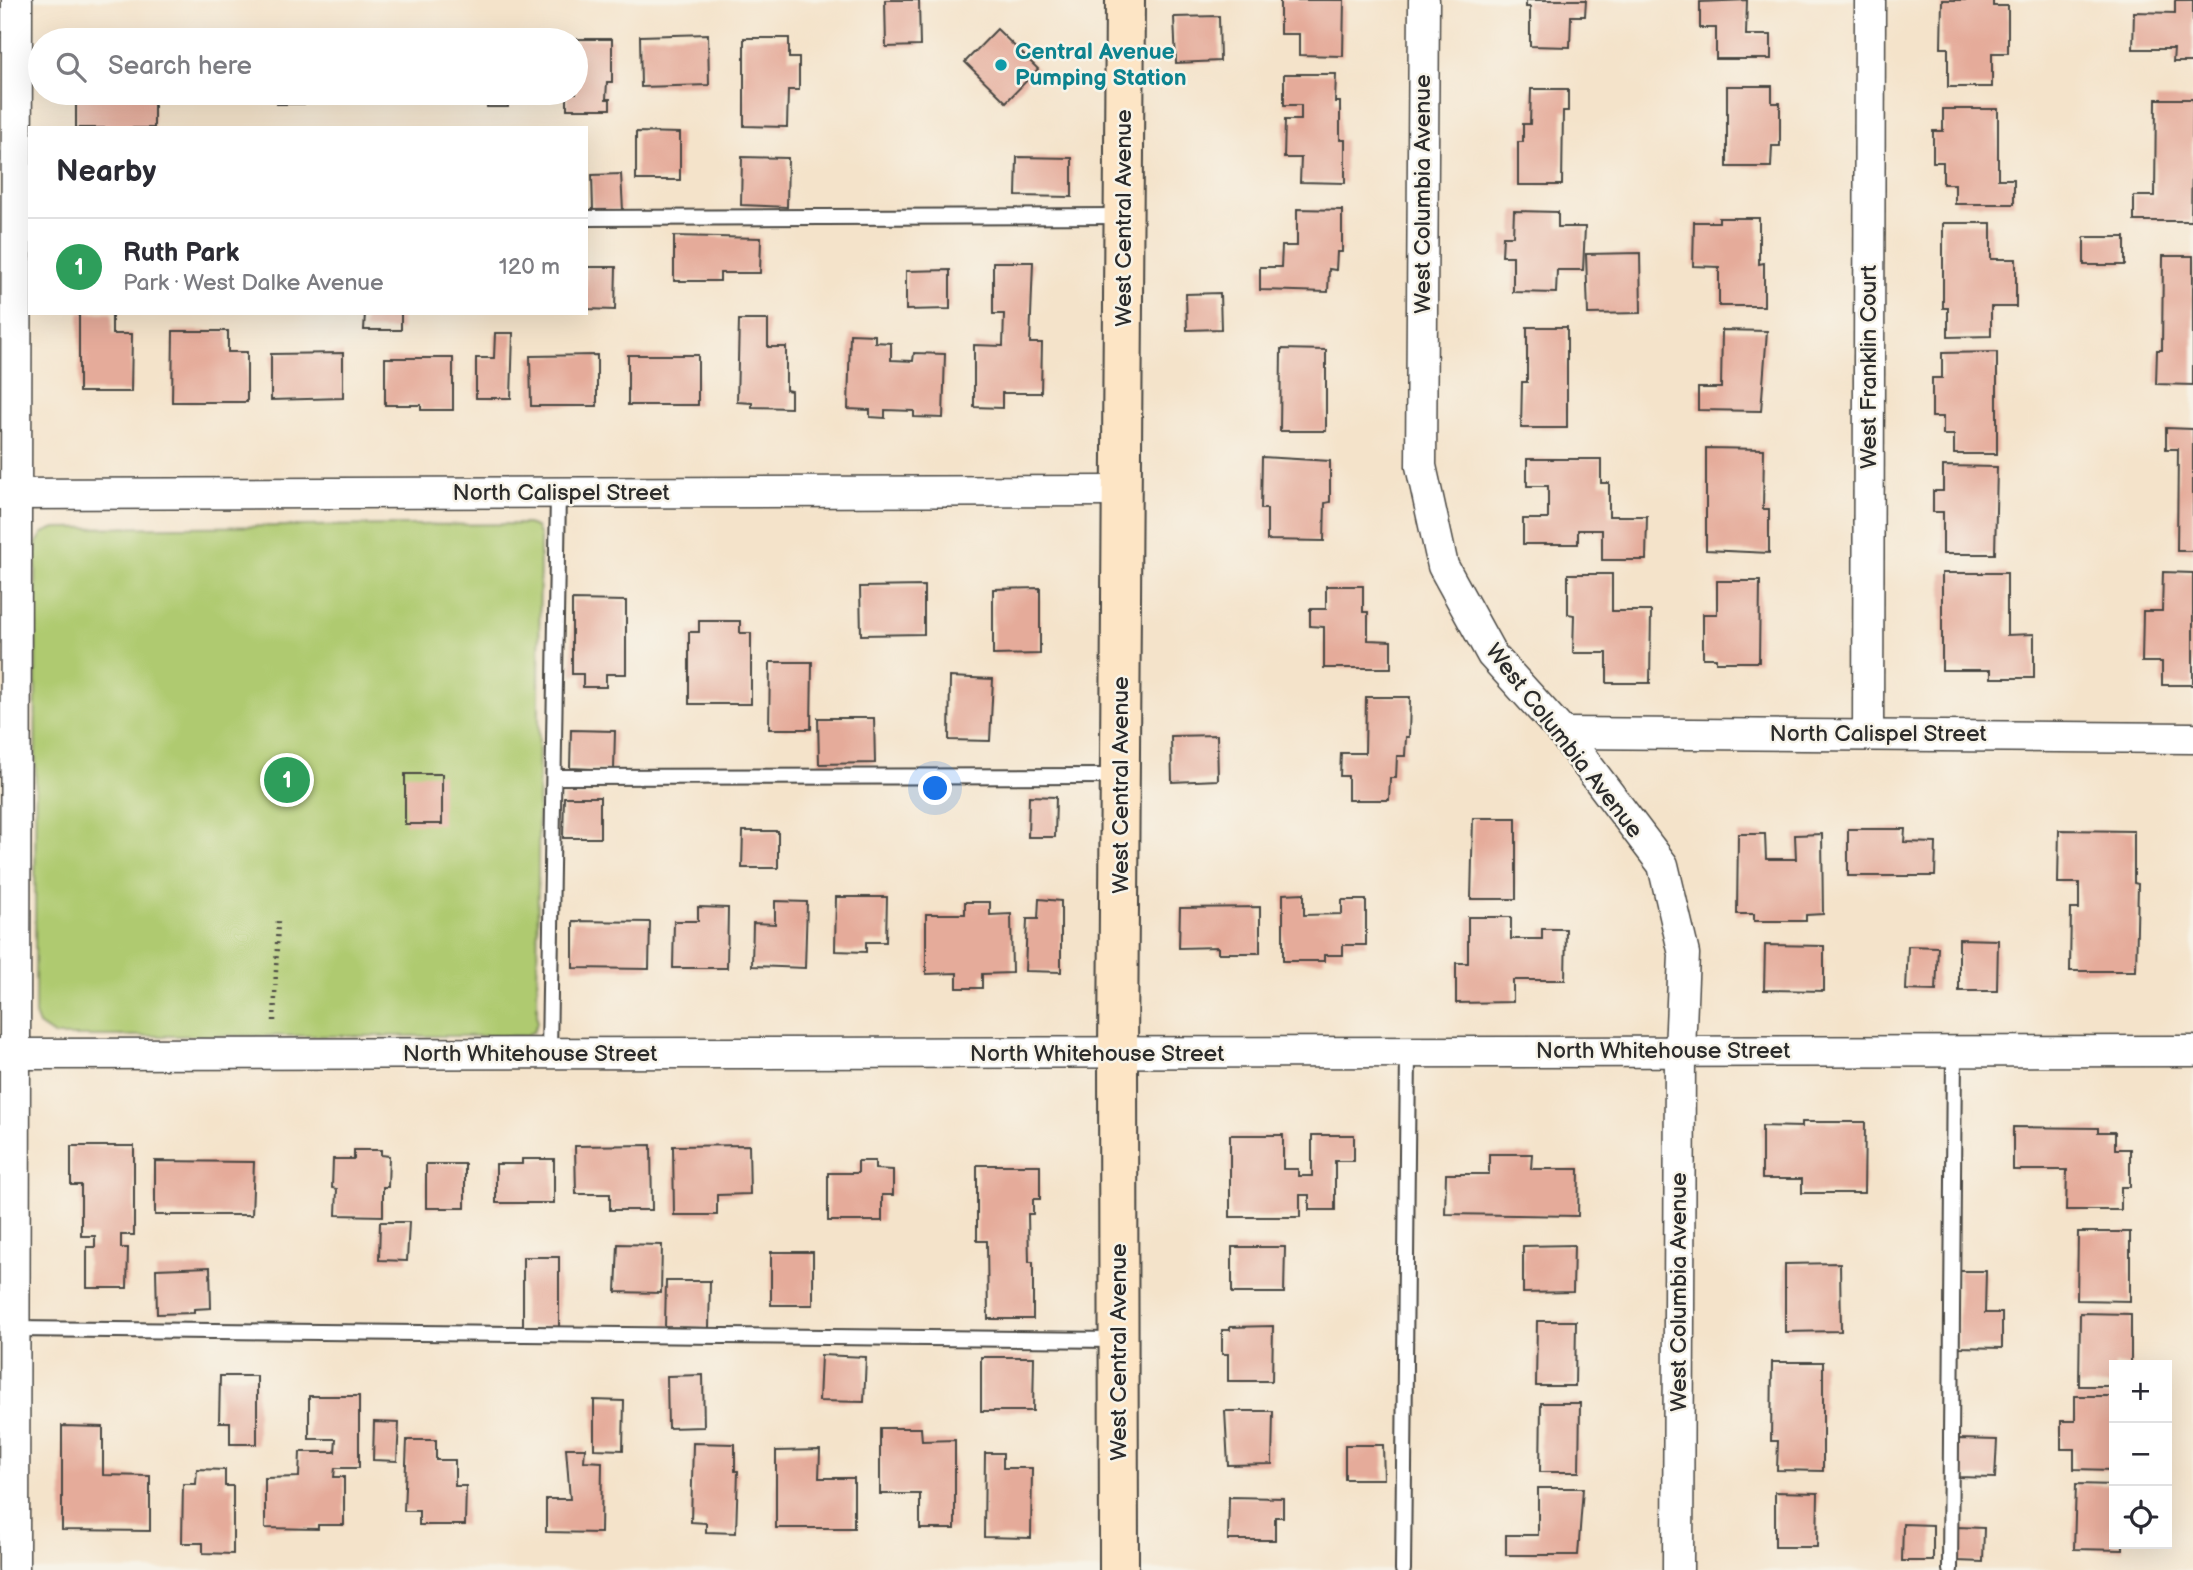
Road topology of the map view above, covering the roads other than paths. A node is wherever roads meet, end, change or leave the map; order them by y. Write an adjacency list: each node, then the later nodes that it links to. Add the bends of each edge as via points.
1 (17, 0): 7 (street)
2 (1125, 0): 5 (street, West Central Avenue)
3 (1424, 0): 11 (street, West Columbia Avenue, via 1421,466 1443,566 1492,655)
4 (1870, 0): 12 (street, West Franklin Court)
5 (1124, 216): 6 (lane); 8 (street, West Central Avenue)
6 (588, 219)
7 (16, 221): 10 (street)
8 (1122, 491): 9 (street, North Calispel Street); 15 (street, West Central Avenue)
9 (558, 493): 10 (street, North Calispel Street); 16 (lane)
10 (8, 494): 14 (street)
11 (1563, 733): 12 (street, North Calispel Street); 17 (street, West Columbia Avenue, via 1663,865 1684,954)
12 (1868, 733): 13 (street, North Calispel Street)
13 (2193, 738)
14 (8, 767): 21 (street)
15 (1121, 776): 16 (lane); 23 (street, West Central Avenue)
16 (554, 777): 22 (lane)
17 (1680, 1051): 18 (street, North Whitehouse Street); 20 (street, North Whitehouse Street); 29 (street, West Columbia Avenue)
18 (1954, 1051): 19 (street, North Whitehouse Street); 30 (lane)
19 (2193, 1051)
20 (1408, 1052): 23 (street, North Whitehouse Street); 28 (lane)
21 (8, 1054): 22 (street, North Whitehouse Street); 24 (street)
22 (549, 1054): 23 (street, North Whitehouse Street)
23 (1118, 1054): 25 (street, West Central Avenue)
24 (7, 1329): 25 (lane); 26 (street)
25 (1120, 1340): 27 (street, West Central Avenue)
26 (14, 1570)
27 (1119, 1570)
28 (1403, 1570)
29 (1678, 1570)
30 (1950, 1570)

